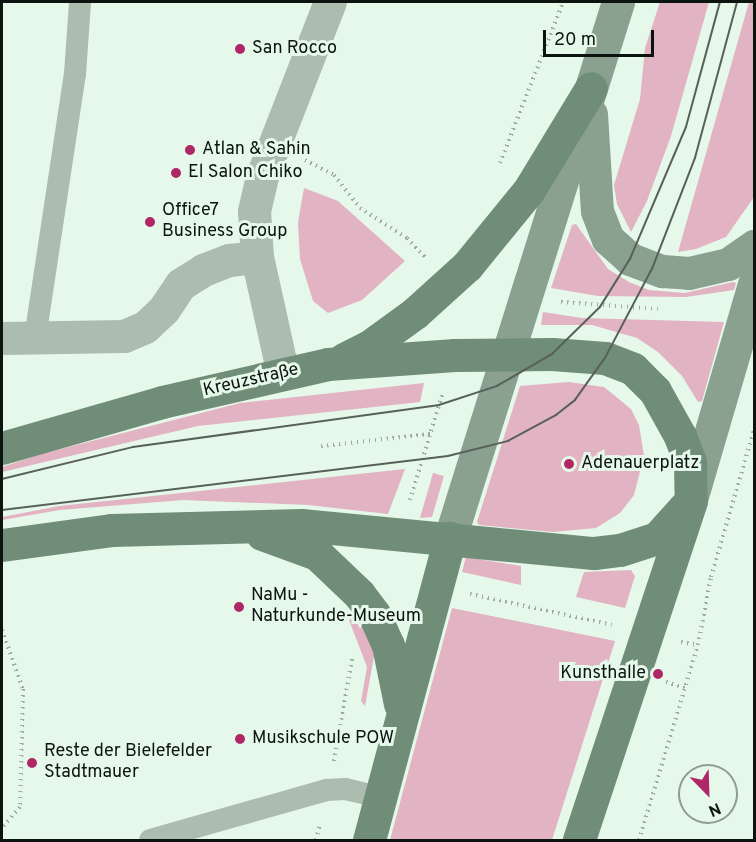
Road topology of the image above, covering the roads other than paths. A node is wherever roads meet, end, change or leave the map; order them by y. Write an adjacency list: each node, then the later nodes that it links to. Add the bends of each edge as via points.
1 (80, 2): 9 (lane, via 75,74)
2 (330, 2): 6 (street, via 272,148 254,211)
3 (618, 2): 4 (main road)
4 (591, 88): 5 (main road, via 593,186 597,212 608,239 630,259 676,274 728,264); 10 (main road); 11 (main road, via 529,190 467,266 378,340)
5 (754, 246)
6 (257, 257): 9 (street, via 229,260 202,270 181,284 164,309 145,327 124,336); 12 (street)
7 (754, 284): 14 (main road)
8 (2, 338): 9 (street)
9 (35, 338)
10 (508, 354): 11 (main road, Kreuzstraße); 14 (main road, via 586,355 633,369 655,391 680,436 690,462); 16 (main road)
11 (328, 364): 12 (main road, Kreuzstraße)
12 (283, 374): 13 (main road, Kreuzstraße, via 162,402)
13 (2, 448)
14 (691, 501): 16 (main road, via 657,537 621,550 562,552); 22 (main road, via 633,630)
15 (228, 526): 16 (main road, via 301,525); 17 (main road, via 111,530); 18 (main road, via 296,544 343,575 374,614 388,645)
16 (450, 538): 18 (main road)
17 (2, 545)
18 (401, 713): 19 (main road)
19 (379, 797): 20 (lane, via 345,789 327,790); 21 (main road)
20 (150, 840)
21 (369, 840)
22 (579, 840)

